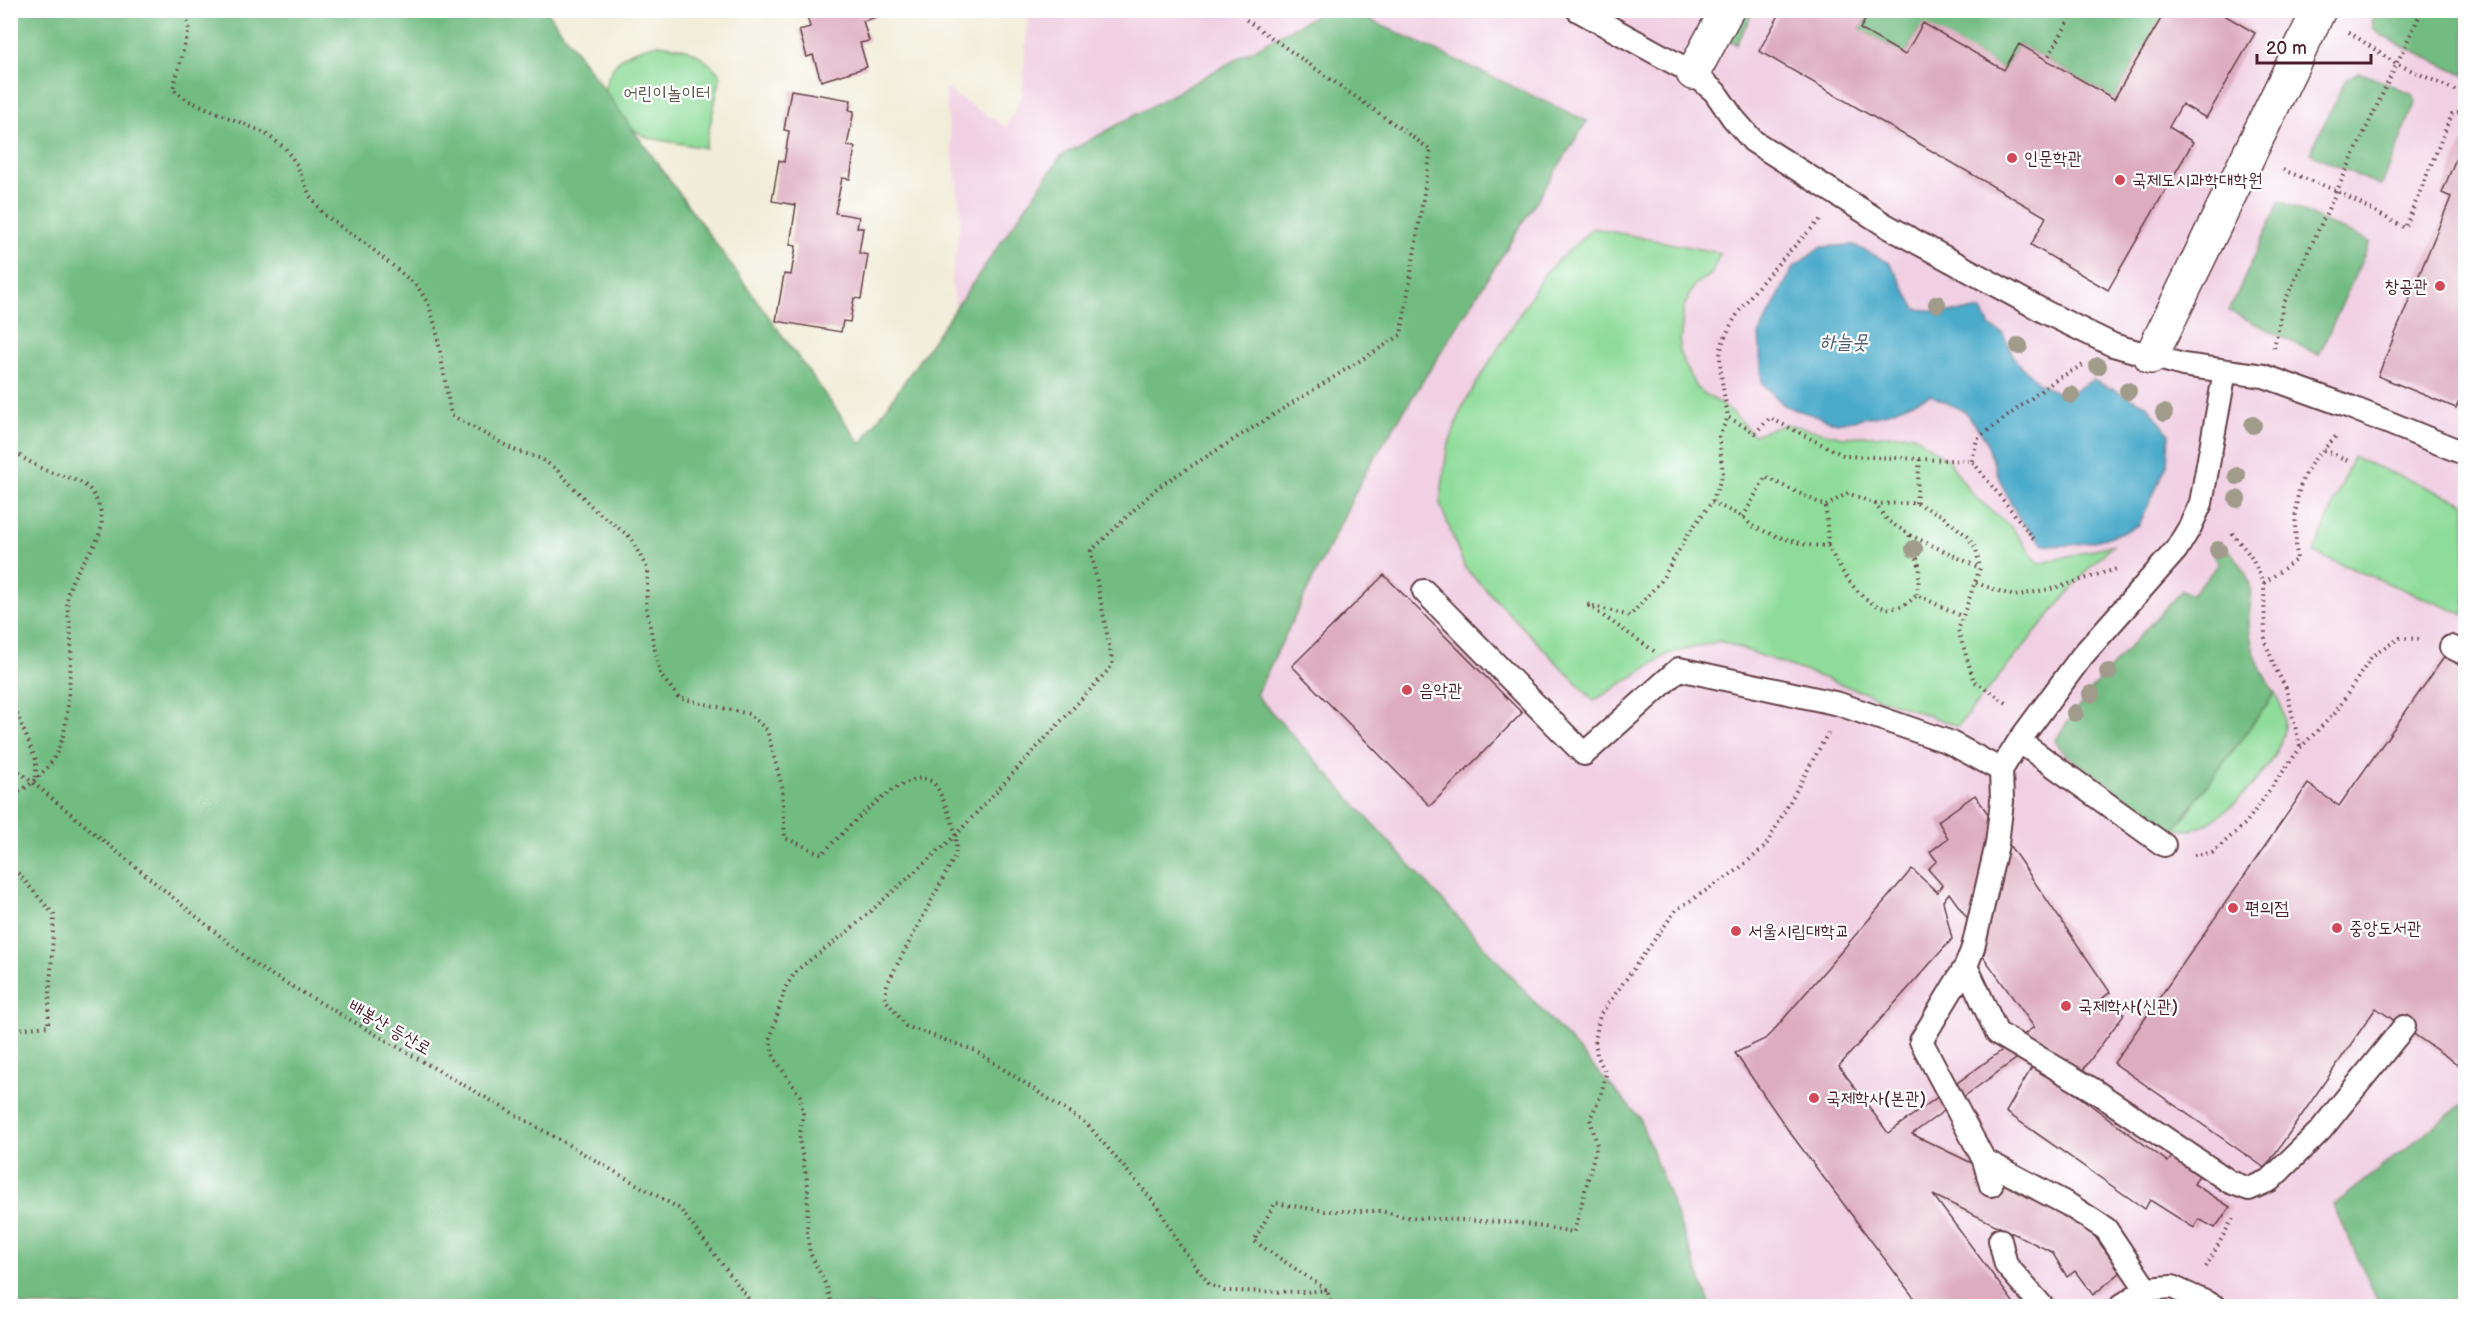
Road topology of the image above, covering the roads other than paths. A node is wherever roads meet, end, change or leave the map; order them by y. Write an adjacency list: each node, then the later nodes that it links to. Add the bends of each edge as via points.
1 (1578, 10): 4 (lane)
2 (1727, 10): 4 (street)
3 (2319, 11): 5 (street)
4 (1693, 73): 5 (lane, via 1715,92 1753,141 1887,226 2046,313 2113,345)
5 (2151, 357): 6 (lane)
6 (2225, 371): 7 (lane, via 2264,376); 9 (lane, via 2202,503 2190,527 2176,550 2082,656)
7 (2466, 454)
8 (1424, 591): 10 (lane, via 1584,754 1679,669 1839,704 1949,742)
9 (2019, 741): 10 (lane); 11 (lane)
10 (2001, 770): 12 (lane, via 2002,801 1996,844)
11 (2164, 845)
12 (1966, 966): 13 (lane, via 1997,1033 2094,1091 2230,1182 2249,1189 2270,1180 2320,1131); 14 (lane, via 1922,1041)
13 (2404, 1027)
14 (1984, 1160): 15 (lane); 17 (lane, via 2106,1229)
15 (1991, 1185)
16 (2000, 1240): 18 (lane, via 2006,1265)
17 (2146, 1289): 19 (lane); 20 (lane, via 2172,1287)
18 (2042, 1306)
19 (2121, 1306)
20 (2214, 1306)

